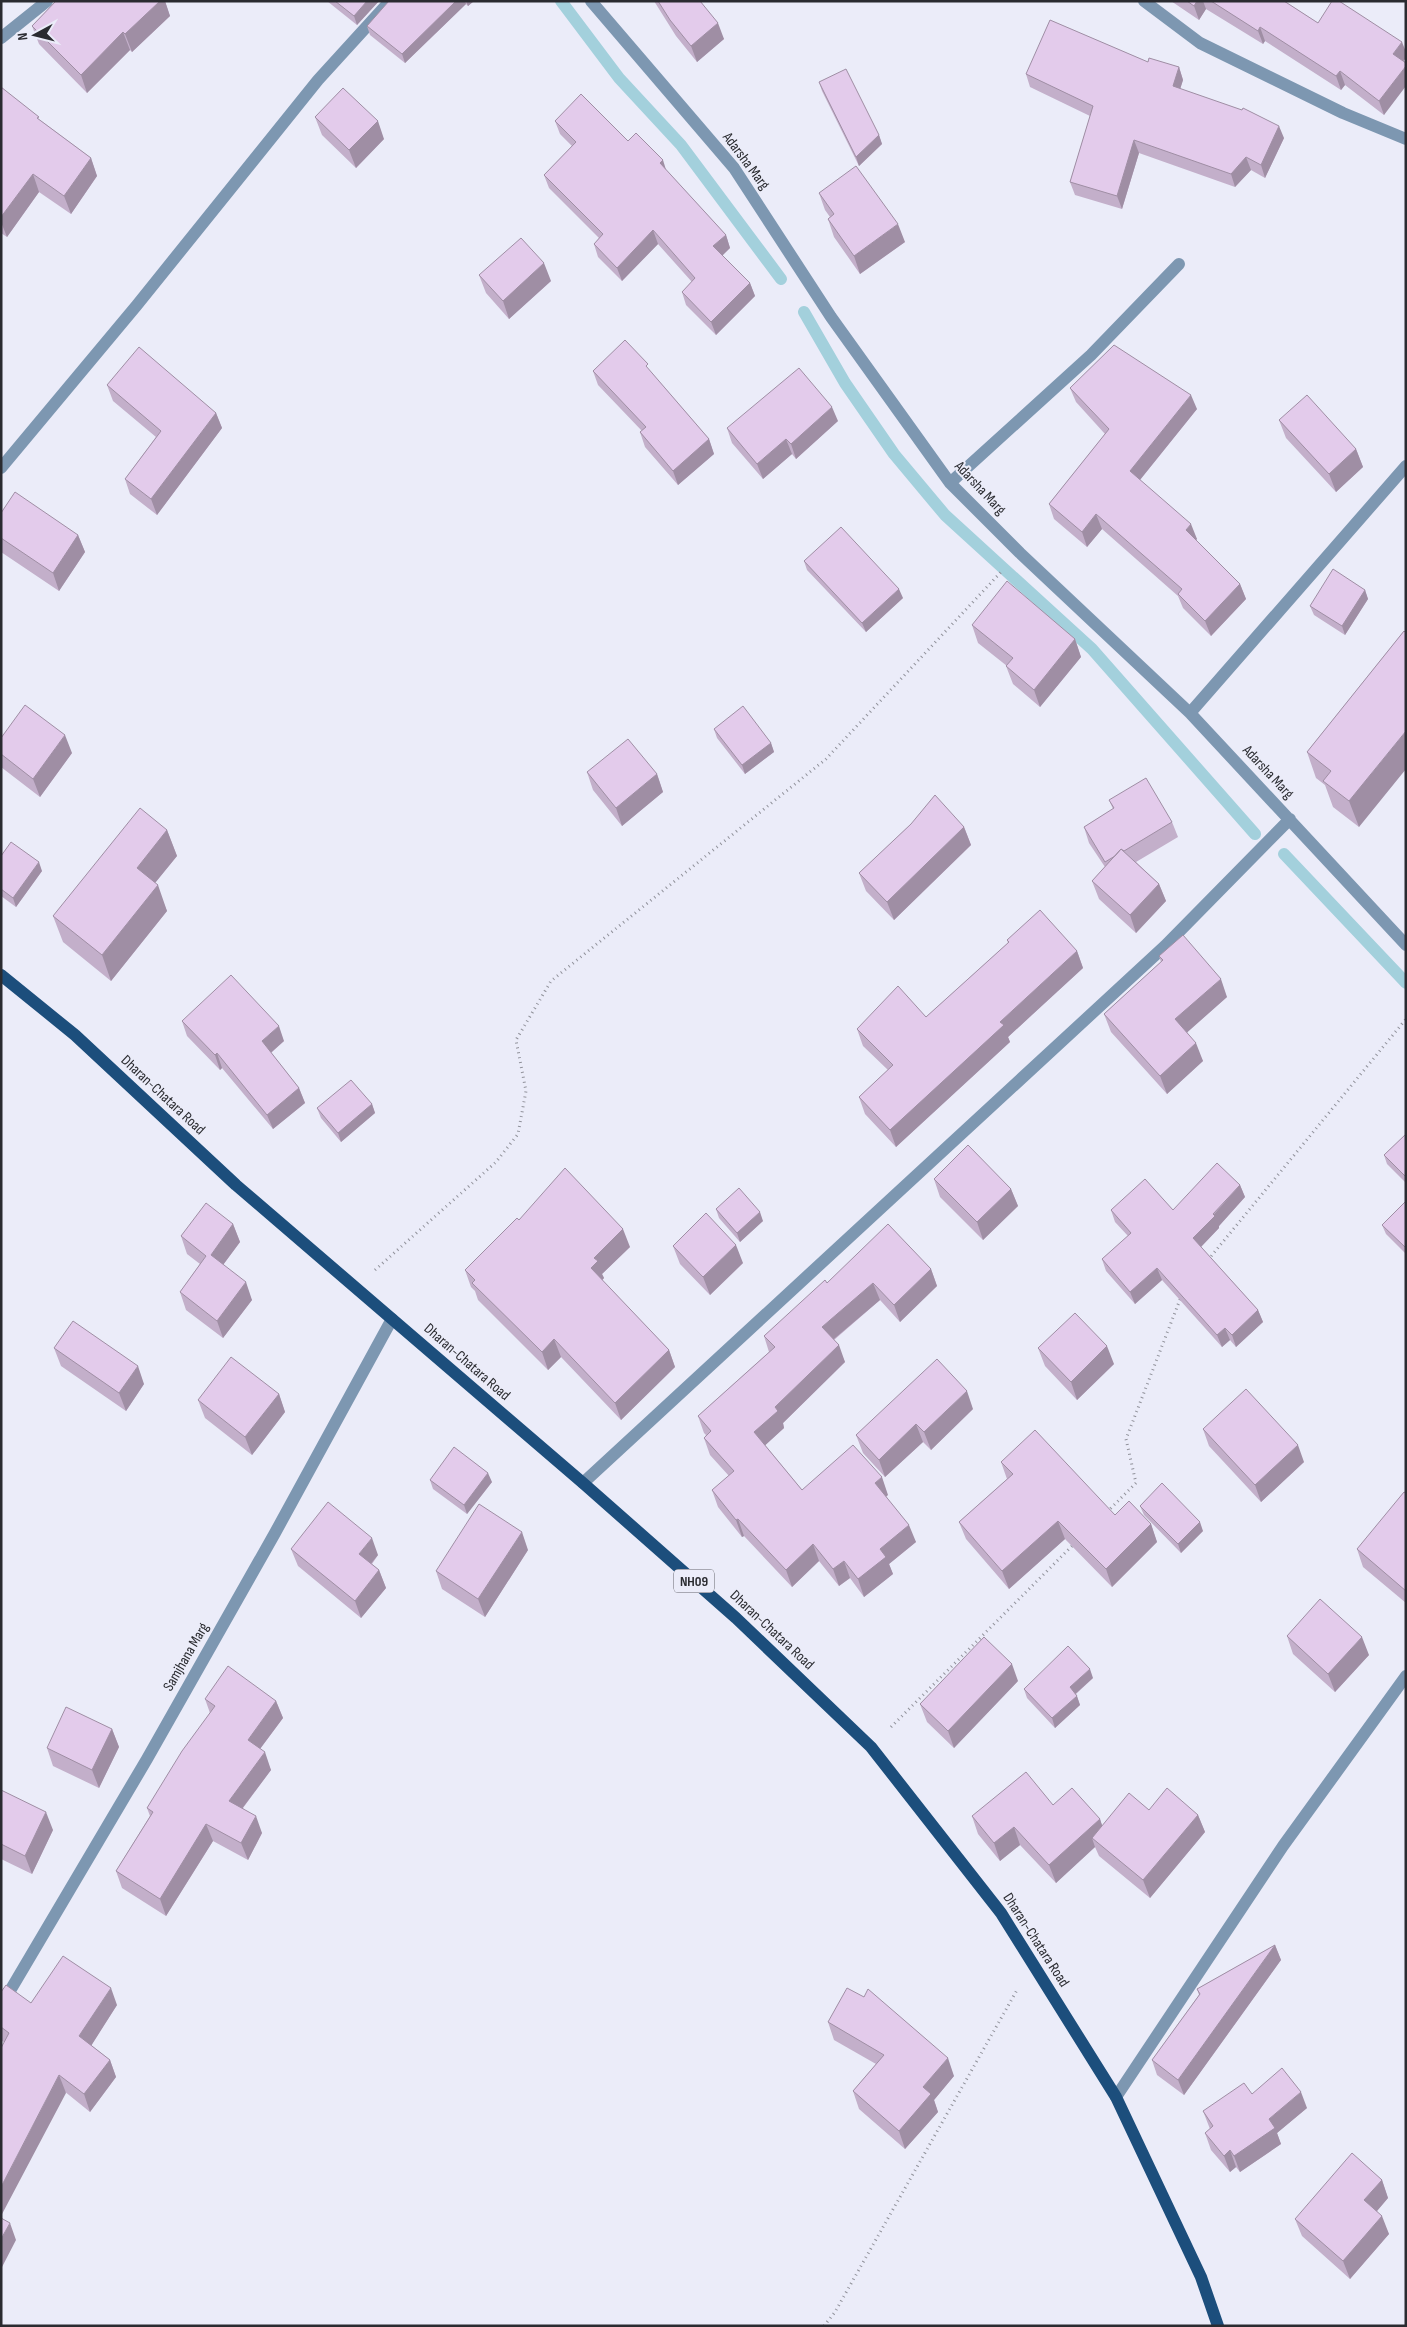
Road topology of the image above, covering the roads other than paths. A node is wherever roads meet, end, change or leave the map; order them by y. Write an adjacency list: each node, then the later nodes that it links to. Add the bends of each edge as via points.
1 (48, 1): 5 (street)
2 (390, 1): 9 (street, via 318,80)
3 (591, 1): 10 (street, Adarsha Marg, via 734,168 831,317)
4 (1144, 1): 6 (street, via 1200,42 1343,113)
5 (1, 38)
6 (1406, 139)
7 (1179, 264): 10 (street, via 1091,355)
8 (1406, 466): 11 (street)
9 (1, 468)
10 (950, 483): 11 (street, Adarsha Marg)
11 (1190, 713): 12 (street, Adarsha Marg)
12 (1290, 819): 13 (street, Adarsha Marg); 16 (street, via 1165,946)
13 (1406, 946)
14 (1, 975): 15 (main road, Dharan-Chatara Road / NH09, via 75,1036 236,1185)
15 (392, 1319): 16 (main road, Dharan-Chatara Road / NH09); 18 (street, Samjhana Marg, via 147,1759)
16 (583, 1483): 19 (main road, Dharan-Chatara Road / NH09, via 736,1618 871,1747 1001,1913)
17 (1406, 1676): 19 (street, via 1283,1846)
18 (1, 2006)
19 (1116, 2098): 20 (main road, Dharan-Chatara Road / NH09, via 1201,2277)
20 (1218, 2326)

